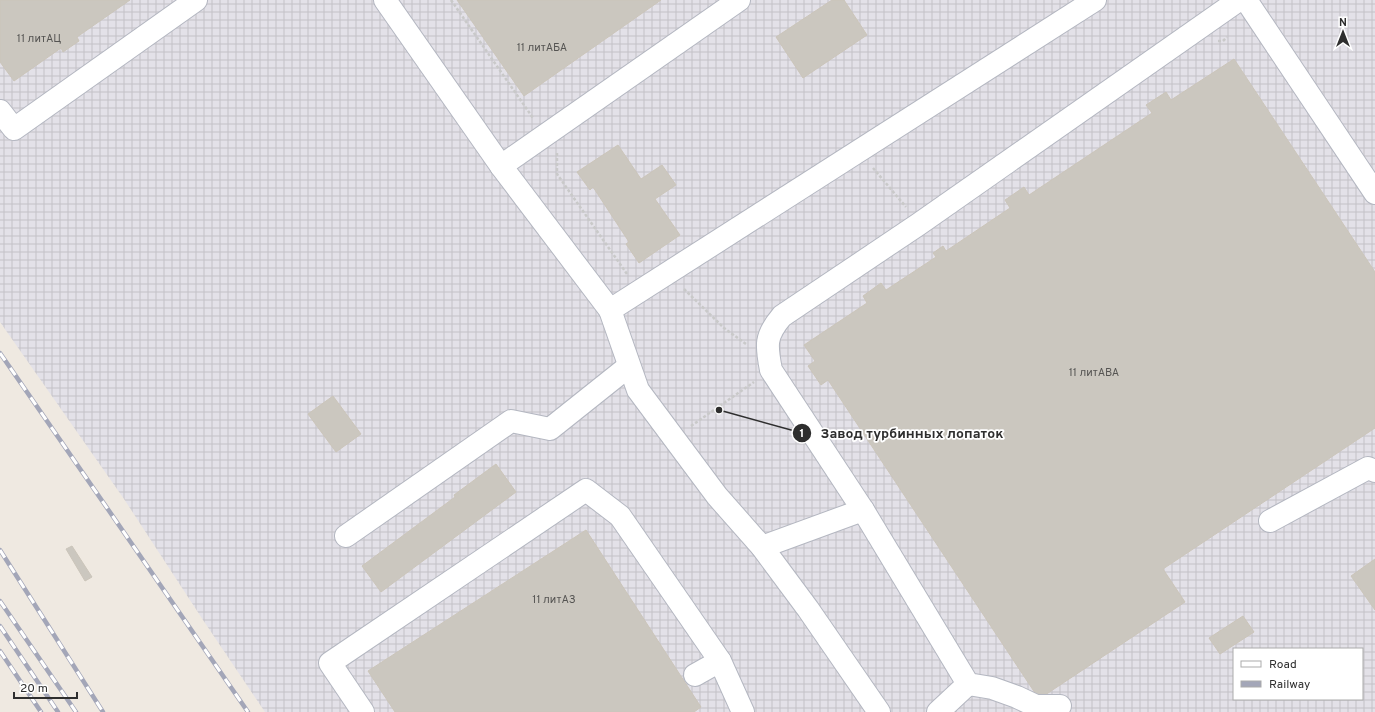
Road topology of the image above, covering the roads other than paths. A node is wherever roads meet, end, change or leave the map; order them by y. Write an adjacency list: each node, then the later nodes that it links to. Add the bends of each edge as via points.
1 (196, 0): 7 (lane, via 14,129)
2 (385, 0): 8 (lane)
3 (739, 0): 8 (lane)
4 (1095, 0): 10 (lane)
5 (1239, 0): 13 (lane, via 919,224 782,316 774,326 767,345 771,370)
6 (1246, 0): 9 (lane)
7 (0, 111)
8 (501, 166): 10 (lane)
9 (1375, 194)
10 (610, 310): 11 (lane)
11 (630, 366): 15 (lane, via 550,429 511,421); 16 (lane, via 638,390 717,496)
12 (1375, 471): 14 (lane, via 1368,468)
13 (863, 510): 16 (lane); 19 (lane)
14 (1270, 521)
15 (346, 536)
16 (762, 547): 23 (lane)
17 (720, 661): 18 (lane); 21 (lane, via 620,516 586,490 330,664); 22 (lane)
18 (696, 675)
19 (968, 684): 20 (lane, via 992,688 1036,706); 24 (lane)
20 (1060, 706)
21 (363, 712)
22 (743, 712)
23 (879, 712)
24 (938, 712)

